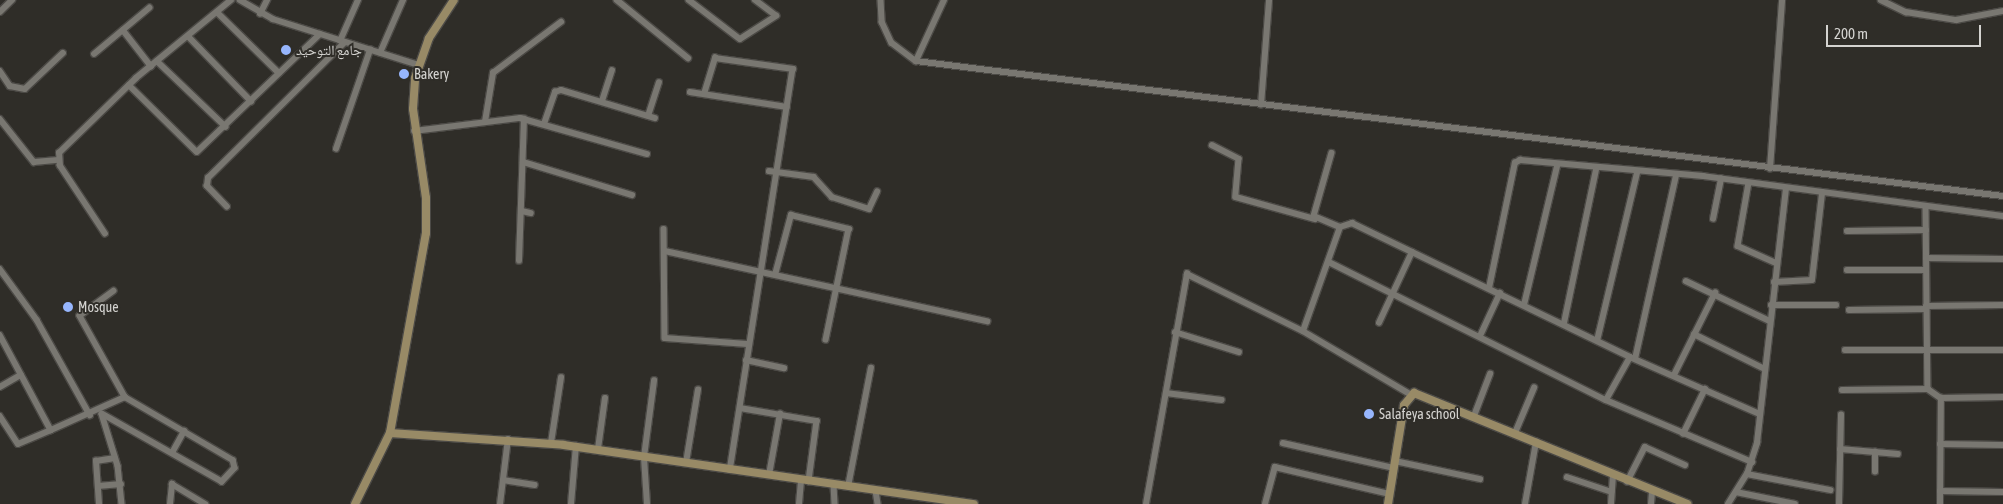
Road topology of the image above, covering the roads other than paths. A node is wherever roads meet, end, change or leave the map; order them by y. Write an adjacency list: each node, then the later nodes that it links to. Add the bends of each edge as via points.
1 (12, 0): 18 (street)
2 (231, 0): 19 (street)
3 (240, 0): 20 (street)
4 (267, 0): 20 (street)
5 (358, 0): 25 (street)
6 (403, 0): 28 (street)
7 (454, 0): 33 (street)
8 (689, 0): 9 (street, via 740,39 776,16)
9 (755, 0)
10 (881, 0): 32 (street, via 882,22 892,43)
11 (944, 0): 32 (street)
12 (1269, 0): 44 (street)
13 (1782, 0): 61 (street)
14 (1881, 0): 17 (street, via 1906,12 1956,20)
15 (619, 1): 30 (street)
16 (149, 8): 22 (street)
17 (2003, 11)
18 (0, 12)
19 (217, 12): 24 (street); 37 (street)
20 (260, 14): 23 (street)
21 (561, 22): 50 (street, via 493,73)
22 (123, 30): 29 (street); 34 (street)
23 (320, 34): 25 (street); 37 (street)
24 (188, 36): 31 (street); 42 (street)
25 (342, 42): 26 (street); 75 (street, via 208,178 207,186)
26 (370, 50): 28 (street); 55 (street)
27 (63, 53): 35 (street, via 25,89 10,86)
28 (380, 53): 33 (street)
29 (94, 54)
30 (688, 58)
31 (157, 61): 34 (street); 52 (street)
32 (916, 61): 44 (street)
33 (419, 65): 53 (street, via 414,89)
34 (151, 66): 39 (street)
35 (0, 71)
36 (612, 71): 43 (street)
37 (279, 73): 42 (street)
38 (659, 83): 46 (street)
39 (128, 85): 52 (street, via 195,152); 58 (street, via 82,128)
40 (690, 92): 41 (street)
41 (704, 94): 45 (street); 45 (street, via 715,58 789,66 794,72)
42 (251, 101): 52 (street)
43 (602, 101): 46 (street); 51 (street, via 558,90)
44 (1261, 105): 61 (street)
45 (787, 107): 64 (street)
46 (648, 116): 47 (street)
47 (655, 118)
48 (0, 119): 58 (street, via 34,162)
49 (524, 119): 50 (street); 51 (street); 59 (street)
50 (485, 122): 53 (street)
51 (544, 124): 57 (street)
52 (226, 127)
53 (414, 131): 163 (street, via 426,198 426,233)
54 (1212, 145): 79 (street, via 1239,159 1236,197)
55 (336, 149)
56 (1332, 153): 79 (street)
57 (648, 154)
58 (58, 160): 85 (street)
59 (524, 162): 72 (street); 76 (street)
60 (1557, 166): 62 (street); 100 (street, via 1520,160 1515,163); 106 (street)
61 (1770, 169): 73 (street)
62 (1596, 170): 65 (street); 115 (street)
63 (769, 171): 64 (street)
64 (778, 171): 70 (street, via 814,177 832,196 869,209); 96 (street)
65 (1638, 173): 66 (street); 122 (street)
66 (1676, 175): 67 (street); 128 (street)
67 (1721, 179): 68 (street); 80 (street)
68 (1749, 183): 69 (street); 92 (street, via 1738,246)
69 (1786, 189): 71 (street); 92 (street)
70 (877, 192)
71 (1822, 193): 74 (street); 99 (street, via 1812,280)
72 (632, 195)
73 (2003, 196)
74 (1926, 206): 78 (street); 83 (street)
75 (227, 207)
76 (522, 211): 77 (street); 90 (street)
77 (531, 213)
78 (2003, 216)
79 (1316, 219): 81 (street)
80 (1713, 219)
81 (1340, 227): 87 (street, via 1352,223); 91 (street)
82 (664, 229): 86 (street)
83 (1926, 230): 84 (street); 88 (street)
84 (1846, 231)
85 (105, 234)
86 (665, 251): 96 (street); 123 (street, via 666,339)
87 (1412, 252): 100 (street); 103 (street)
88 (1926, 258): 89 (street); 95 (street)
89 (2003, 259)
90 (519, 262)
91 (1329, 262): 103 (street); 116 (street)
92 (1776, 263): 99 (street)
93 (0, 269): 156 (street, via 46,334)
94 (1847, 270): 95 (street)
95 (1926, 270): 110 (street)
96 (761, 273): 97 (street); 123 (street)
97 (775, 275): 101 (street); 101 (street, via 787,218 795,215 849,230)
98 (1686, 281): 105 (street)
99 (1774, 282): 107 (street)
100 (1489, 288): 104 (street)
101 (838, 289): 112 (street); 121 (street)
102 (114, 291): 146 (street, via 80,317)
103 (1393, 293): 114 (street); 118 (street)
104 (1500, 293): 106 (street); 118 (street)
105 (1715, 293): 113 (street); 119 (street)
106 (1524, 305): 115 (street)
107 (1771, 305): 108 (street); 113 (street)
108 (1836, 305)
109 (2003, 305): 110 (street)
110 (1926, 308): 111 (street); 125 (street)
111 (1849, 310)
112 (987, 321)
113 (1770, 321): 132 (street)
114 (1379, 323)
115 (1564, 324): 122 (street)
116 (1303, 331): 117 (street, via 1187,274); 145 (street)
117 (1175, 332): 127 (street); 144 (street)
118 (1481, 334): 151 (street)
119 (1694, 334): 132 (street); 135 (street)
120 (0, 335): 134 (street)
121 (826, 340)
122 (1597, 340): 128 (street)
123 (747, 344): 129 (street)
124 (1845, 350): 125 (street)
125 (1927, 350): 126 (street); 143 (street)
126 (2003, 350)
127 (1240, 352)
128 (1633, 358): 135 (street); 151 (street)
129 (746, 360): 130 (street); 152 (street)
130 (784, 368)
131 (872, 368): 197 (street)
132 (1765, 369): 155 (street)
133 (1490, 374): 159 (street)
134 (22, 375): 138 (street); 160 (street)
135 (1674, 375): 140 (street)
136 (561, 378): 167 (street)
137 (654, 381): 177 (street)
138 (0, 387)
139 (1534, 388): 162 (street)
140 (1705, 389): 155 (street); 164 (street)
141 (698, 390): 180 (street)
142 (1842, 390): 143 (street)
143 (1928, 390): 149 (street)
144 (1166, 393): 150 (street); 218 (street)
145 (1410, 394): 159 (street); 181 (street)
146 (125, 397): 153 (street); 161 (street)
147 (2003, 397): 149 (street)
148 (605, 398): 173 (street)
149 (1941, 398): 169 (street)
150 (1222, 400)
151 (1606, 400): 164 (street)
152 (740, 408): 154 (street); 183 (street)
153 (101, 412): 156 (street); 175 (street); 178 (street)
154 (780, 414): 186 (street); 191 (street, via 817,422)
155 (1760, 414): 179 (street)
156 (90, 415): 160 (street)
157 (1840, 415): 172 (street)
158 (0, 416): 160 (street, via 18,444)
159 (1474, 416): 162 (street)
160 (52, 430)
161 (184, 432): 175 (street); 175 (street, via 234,462 231,474 224,482)
162 (1515, 432): 166 (street)
163 (390, 433): 165 (street); 210 (street)
164 (1683, 434): 179 (street)
165 (508, 439): 167 (street); 190 (street)
166 (1536, 442): 187 (street); 221 (street)
167 (551, 443): 171 (street)
168 (1283, 443): 181 (street)
169 (1940, 444): 170 (street); 200 (street)
170 (2003, 444)
171 (576, 446): 173 (street); 212 (street)
172 (1840, 448): 174 (street); 227 (street)
173 (598, 449): 177 (street)
174 (1876, 452): 176 (street); 184 (street)
175 (172, 453)
176 (1898, 454)
177 (644, 457): 180 (street); 213 (street)
178 (115, 458): 193 (street); 196 (street, via 96,461)
179 (1752, 462): 185 (street)
180 (686, 464): 183 (street)
181 (1395, 464): 189 (street); 205 (street)
182 (1685, 465): 192 (street, via 1645,447)
183 (730, 470): 186 (street)
184 (1875, 472)
185 (1747, 474): 198 (street); 203 (street)
186 (769, 476): 191 (street)
187 (1613, 476): 192 (street); 201 (street)
188 (1567, 477): 201 (street)
189 (1480, 479)
190 (503, 480): 194 (street); 211 (street)
191 (805, 480): 195 (street); 214 (street)
192 (1627, 482): 202 (street)
193 (121, 484): 196 (street); 207 (street)
194 (535, 485)
195 (834, 485): 197 (street); 215 (street)
196 (98, 486): 206 (street)
197 (848, 487): 199 (street)
198 (1830, 490)
199 (876, 491): 216 (street); 217 (street)
200 (1940, 491): 204 (street); 228 (street)
201 (1612, 492): 222 (street)
202 (1652, 492): 223 (street); 224 (street)
203 (1736, 492): 225 (street); 226 (street)
204 (2003, 492)
205 (1390, 494): 219 (street, via 1275,467); 220 (street)
206 (99, 504)
207 (122, 504)
208 (170, 504): 209 (street, via 172,484)
209 (205, 504)
210 (355, 504)
211 (500, 504)
212 (572, 504)
213 (647, 504)
214 (799, 504)
215 (836, 504)
216 (878, 504)
217 (974, 504)
218 (1146, 504)
219 (1266, 504)
220 (1388, 504)
221 (1525, 504)
222 (1611, 504)
223 (1651, 504)
224 (1687, 504)
225 (1728, 504)
226 (1795, 504)
227 (1839, 504)
228 (1940, 504)

